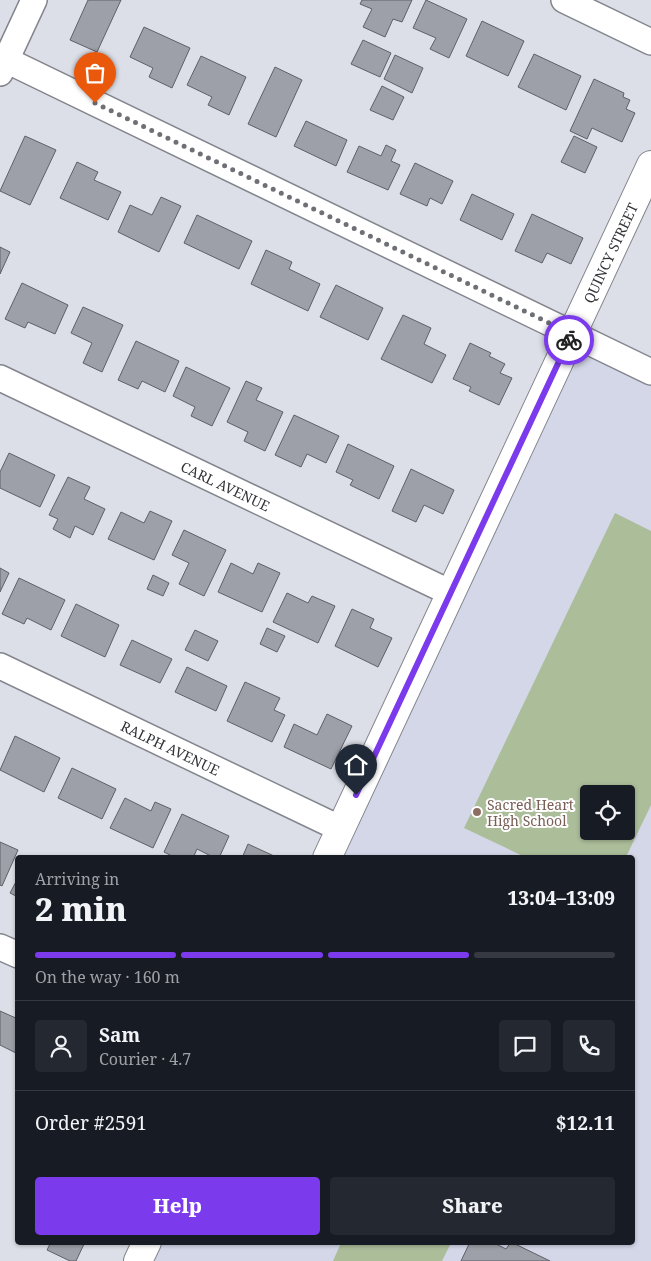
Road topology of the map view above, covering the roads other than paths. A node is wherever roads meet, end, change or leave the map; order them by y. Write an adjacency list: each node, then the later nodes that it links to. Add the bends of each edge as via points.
1 (34, 0): 4 (street)
2 (564, 0): 3 (street)
3 (651, 42)
4 (2, 63): 6 (street)
5 (651, 165): 6 (street, QUINCY STREET)
6 (572, 334): 7 (street); 9 (street, QUINCY STREET)
7 (651, 372)
8 (0, 378): 9 (street, CARL AVENUE)
9 (451, 593): 11 (street, QUINCY STREET)
10 (0, 666): 11 (street, RALPH AVENUE)
11 (341, 828): 12 (street, QUINCY STREET)
12 (328, 855)
13 (0, 946): 14 (street)
14 (15, 954)
15 (146, 1245): 16 (street)
16 (138, 1261)

